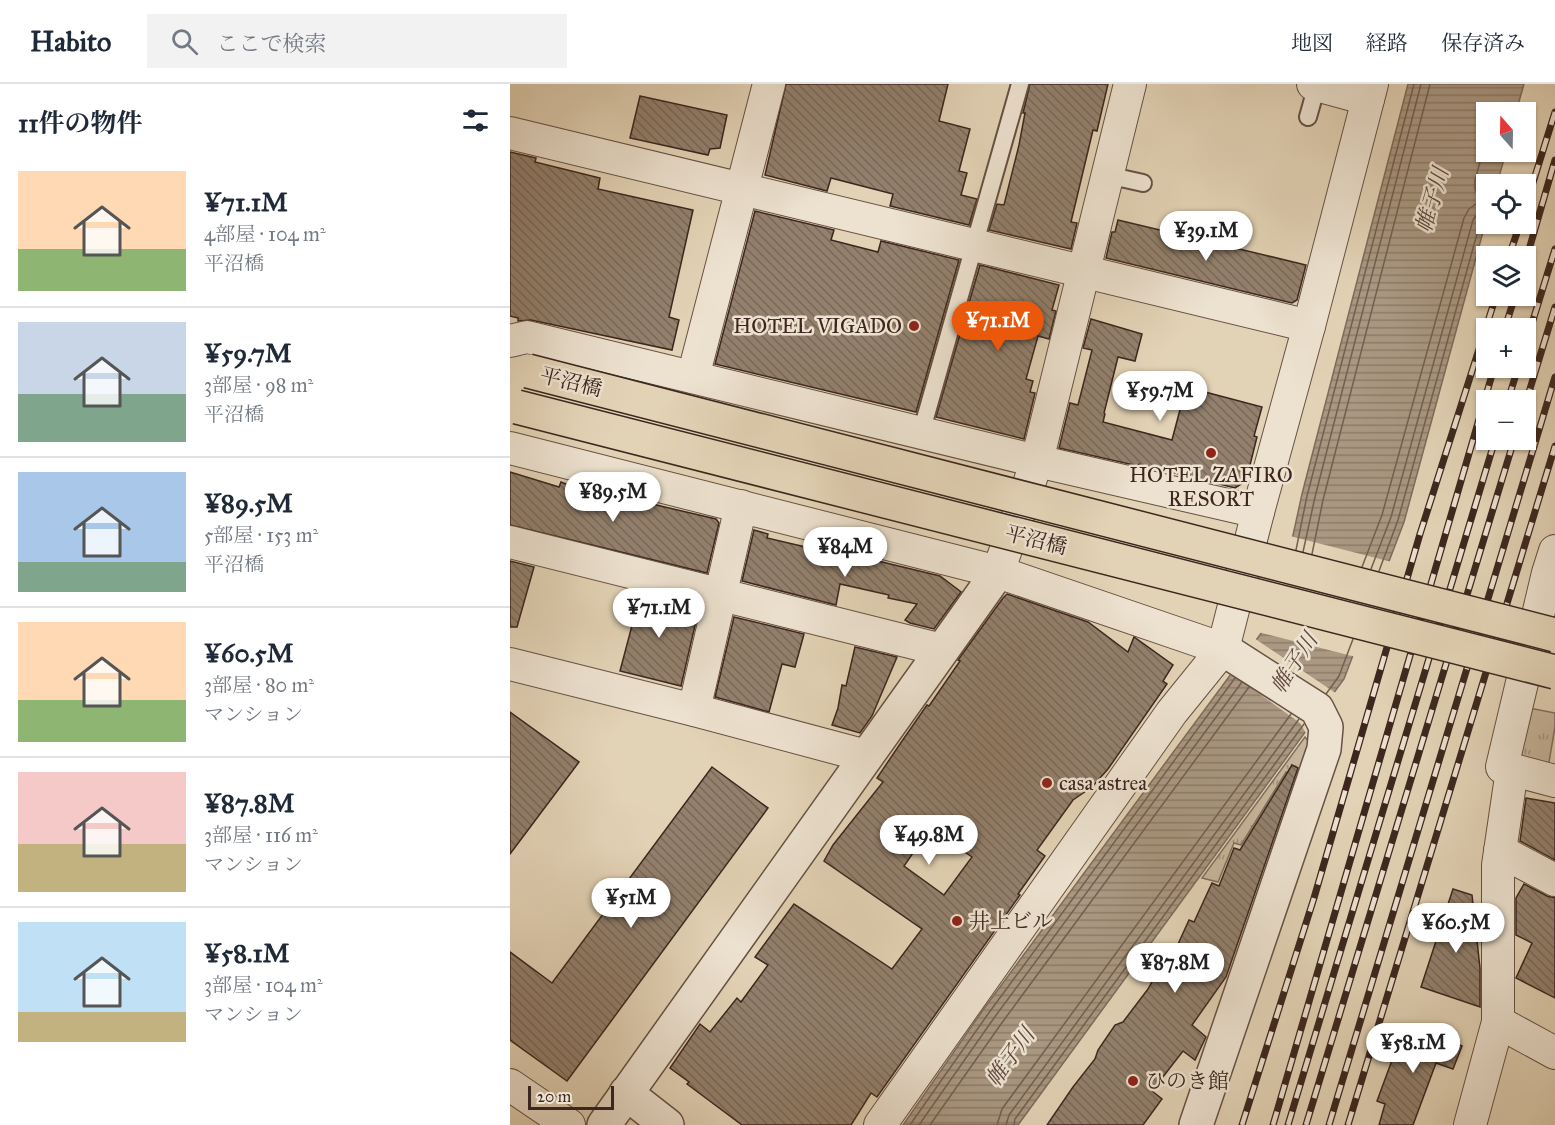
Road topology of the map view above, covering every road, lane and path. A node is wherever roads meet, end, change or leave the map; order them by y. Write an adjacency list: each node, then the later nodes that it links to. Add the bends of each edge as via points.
1 (769, 84): 10 (street)
2 (1020, 84): 11 (lane)
3 (1130, 84): 8 (street)
4 (1315, 85): 5 (street); 6 (lane)
5 (1370, 92): 13 (street)
6 (1308, 117)
7 (510, 133): 10 (street)
8 (1107, 175): 9 (lane); 12 (street)
9 (1143, 183)
10 (742, 189): 11 (street); 16 (street)
11 (974, 245): 12 (street); 18 (lane)
12 (1083, 272): 13 (street); 20 (street)
13 (1309, 326): 22 (street)
14 (510, 341): 16 (street, via 526,337)
15 (528, 371): 27 (main road, 平沼橋, bridge)
16 (693, 377): 18 (street)
17 (518, 407): 31 (main road, 平沼橋, bridge)
18 (921, 433): 20 (street)
19 (510, 448): 21 (street)
20 (1037, 461): 22 (street); 25 (street)
21 (741, 506): 25 (street); 26 (street)
22 (1257, 513): 28 (street)
23 (510, 542): 26 (street)
24 (1555, 551): 34 (street, via 1502,767)
25 (998, 572): 28 (street); 29 (street)
26 (721, 595): 29 (street); 32 (street)
27 (1555, 635)
28 (1223, 649): 45 (street, via 1172,712); 46 (street, via 1317,709 1326,727 1324,749)
29 (942, 650): 33 (street)
30 (510, 664): 32 (street)
31 (1555, 672)
32 (694, 710): 33 (street)
33 (866, 756): 41 (street)
34 (1512, 770): 35 (street); 36 (street)
35 (1555, 781)
36 (1500, 851): 37 (street); 38 (street)
37 (1555, 880)
38 (1498, 1022): 39 (street); 47 (street)
39 (1555, 1053)
40 (510, 1085): 42 (street)
41 (626, 1093): 43 (street); 44 (street)
42 (569, 1125)
43 (604, 1125)
44 (667, 1125)
45 (880, 1125)
46 (1196, 1125)
47 (1470, 1125)

